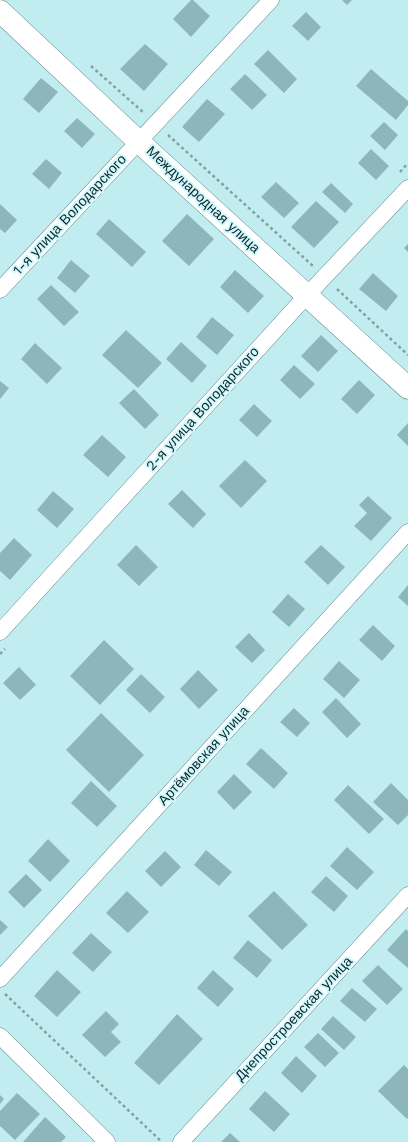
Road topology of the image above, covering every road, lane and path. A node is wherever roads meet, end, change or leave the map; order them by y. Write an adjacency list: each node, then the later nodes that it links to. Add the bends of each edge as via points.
1 (271, 0): 4 (street, 1-я улица Володарского)
2 (0, 11): 5 (main road, Международная улица)
3 (86, 62): 4 (path)
4 (155, 123): 5 (street, 1-я улица Володарского); 7 (path)
5 (138, 141): 8 (street, 1-я улица Володарского); 9 (main road, Международная улица)
6 (408, 188): 7 (street, 2-я улица Володарского)
7 (324, 277): 9 (street, 2-я улица Володарского); 10 (path)
8 (0, 290)
9 (307, 296): 11 (main road, Международная улица); 13 (street, 2-я улица Володарского)
10 (408, 355)
11 (408, 388)
12 (408, 532): 15 (street, Артёмовская улица)
13 (0, 632)
14 (408, 895): 20 (street, Днепростроевская улица)
15 (0, 979)
16 (0, 990): 19 (path)
17 (0, 1036): 18 (street)
18 (107, 1142)
19 (162, 1142)
20 (181, 1142)

